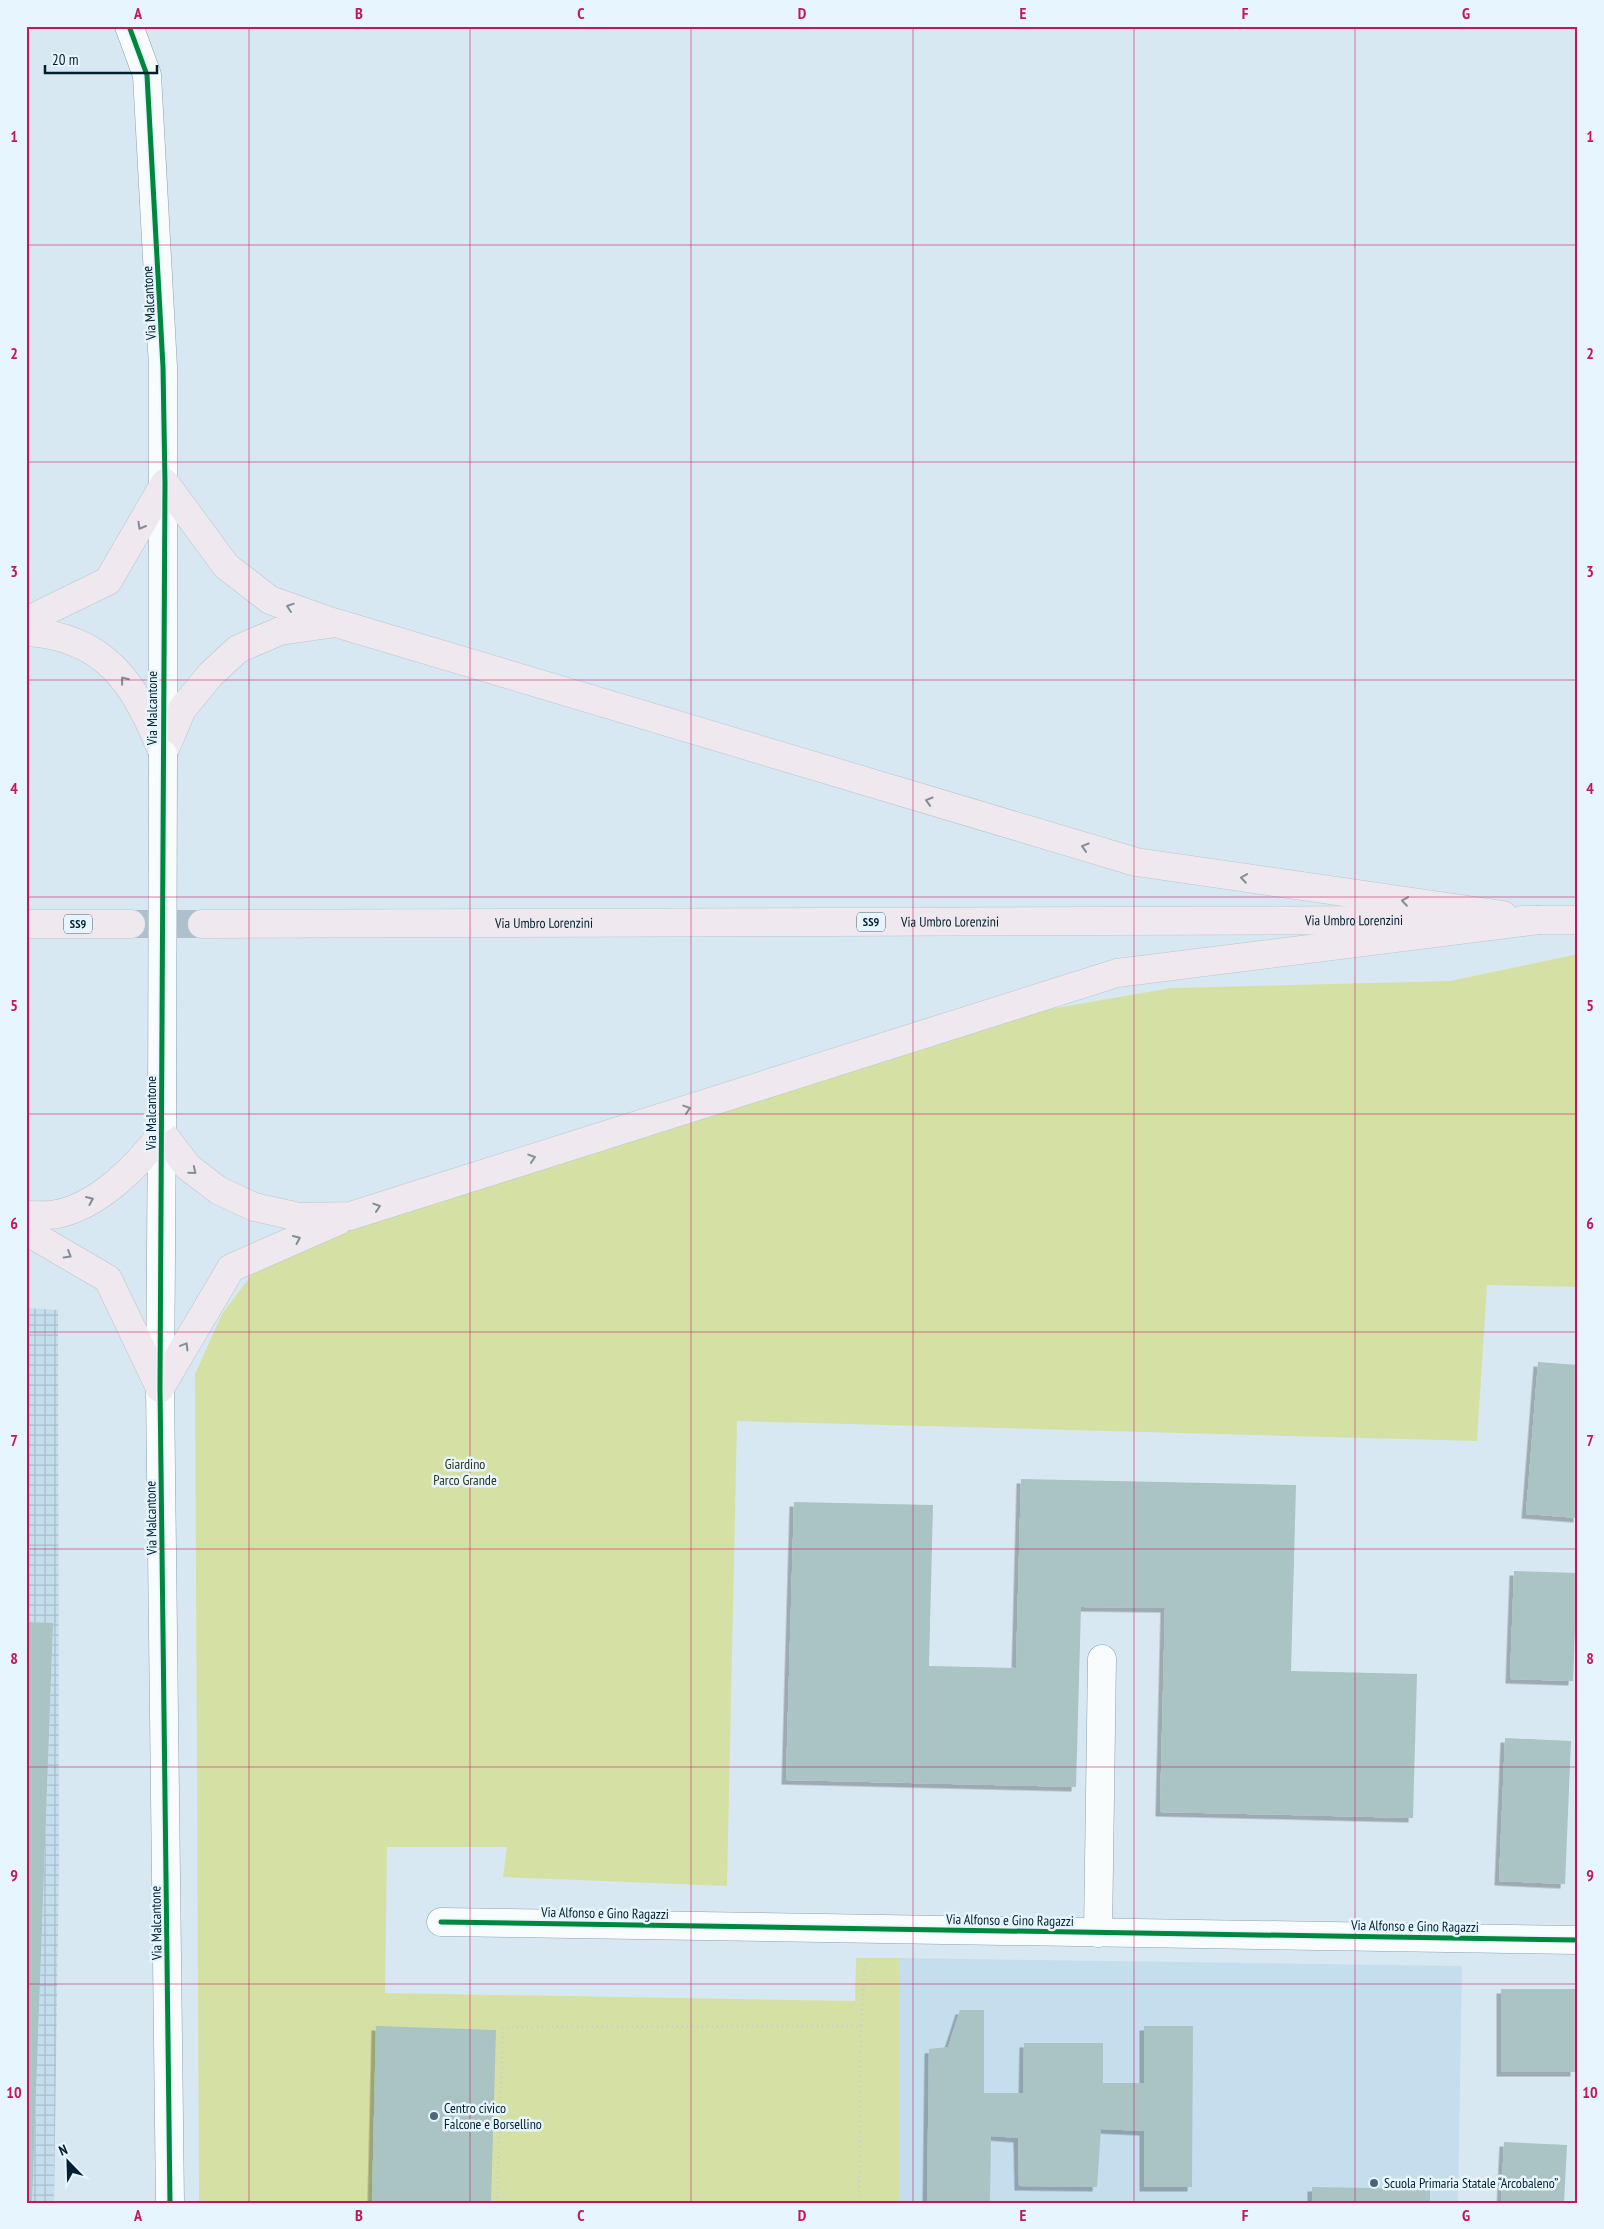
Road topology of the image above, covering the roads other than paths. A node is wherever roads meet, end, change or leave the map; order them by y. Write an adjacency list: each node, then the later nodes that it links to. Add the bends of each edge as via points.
1 (129, 26): 2 (street, Via Malcantone, via 147,75 163,367)
2 (165, 483): 3 (main road, one-way to 3, via 108,582); 4 (main road, one-way to 2, via 270,600 226,566); 6 (street, Via Malcantone)
3 (26, 621)
4 (336, 623): 6 (main road, via 280,631 238,649 210,674 182,709); 7 (main road, one-way to 4, via 1136,862)
5 (26, 632): 6 (main road, one-way to 5, via 150,720 122,677 104,658 83,644 50,634)
6 (163, 754): 12 (street, Via Malcantone, bridge)
7 (1540, 920): 8 (main road, Via Umbro Lorenzini / SS9); 11 (main road, Via Umbro Lorenzini / SS9); 14 (main road, one-way to 7, via 1117,973)
8 (1578, 920)
9 (26, 924): 10 (main road, SS9)
10 (131, 924)
11 (202, 924)
12 (162, 1125): 13 (main road, one-way to 12, via 58,1214 101,1195 146,1155); 14 (main road, one-way to 14, via 188,1167 218,1190 254,1207 299,1217); 16 (street, Via Malcantone)
13 (26, 1215)
14 (350, 1216): 16 (main road, one-way to 14, via 231,1268)
15 (26, 1230): 16 (main road, one-way to 16, via 108,1279)
16 (160, 1388): 21 (street, Via Malcantone)
17 (1102, 1659): 19 (street)
18 (442, 1922): 19 (street, Via Alfonso e Gino Ragazzi)
19 (1098, 1933): 20 (street, Via Alfonso e Gino Ragazzi)
20 (1578, 1940)
21 (170, 2203)

